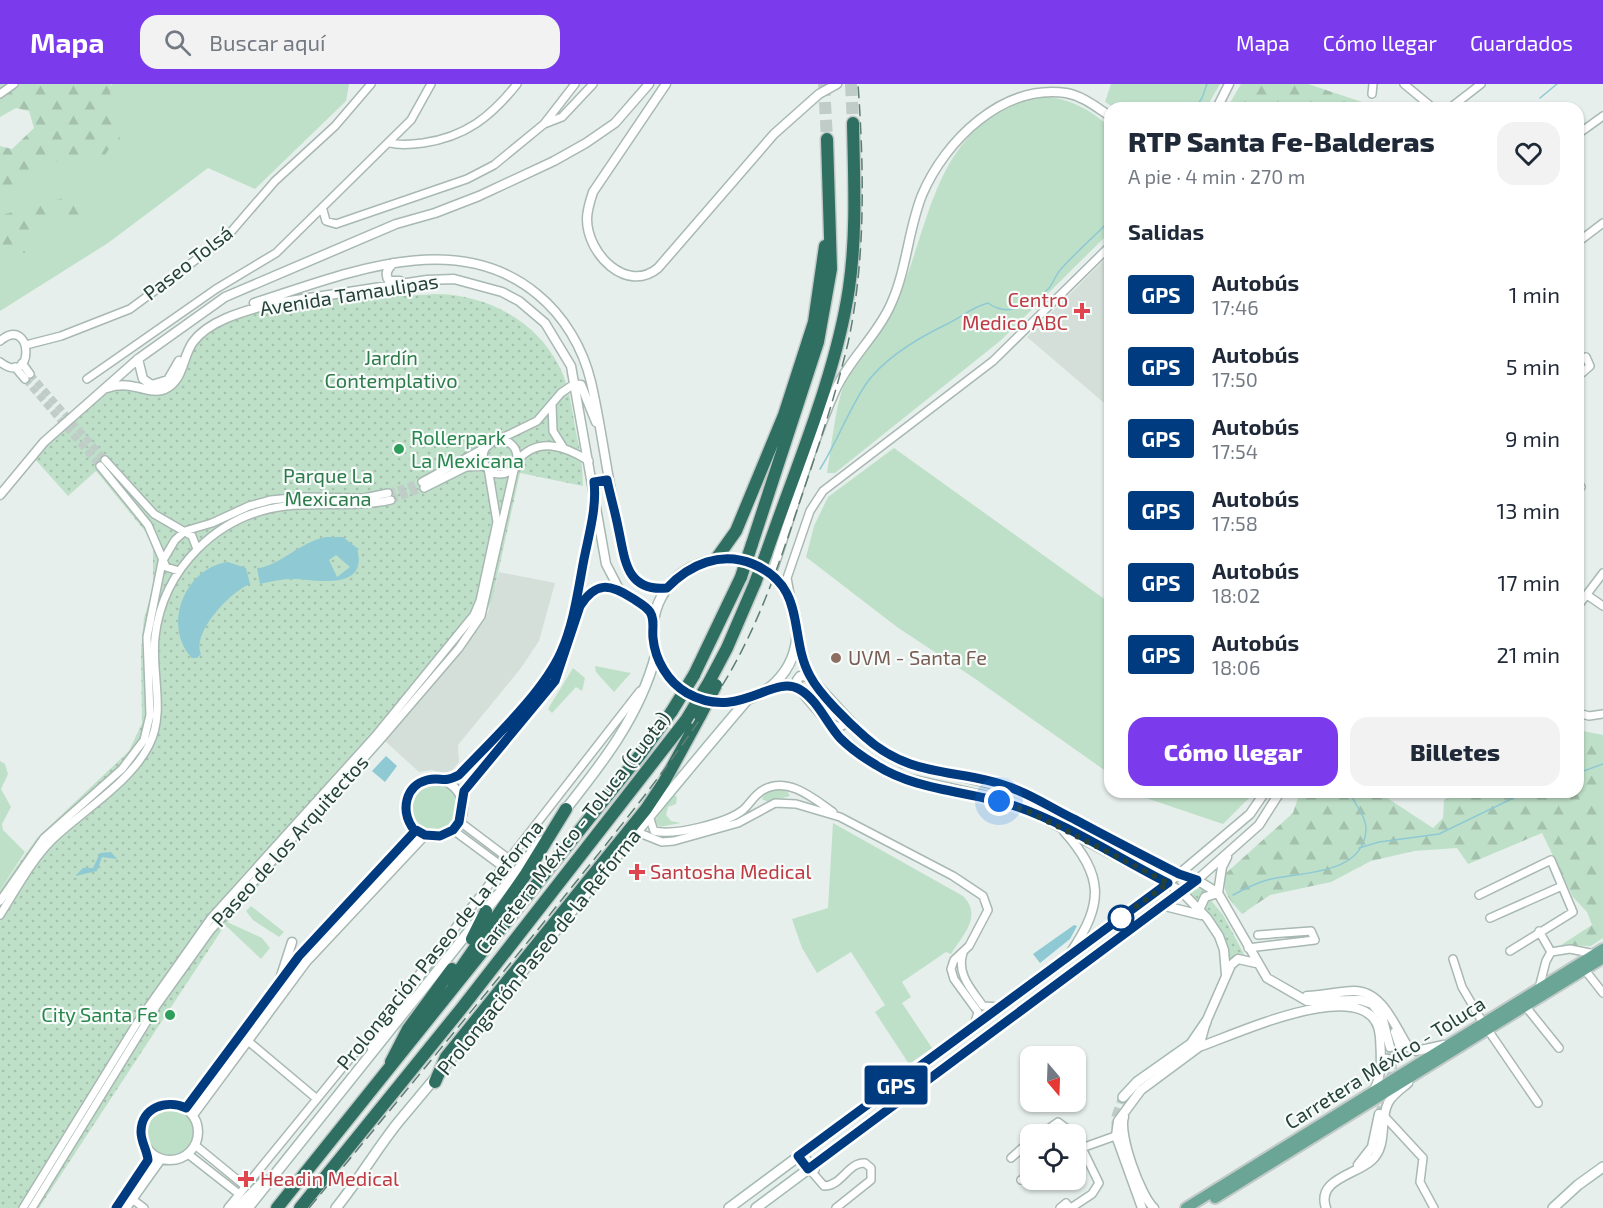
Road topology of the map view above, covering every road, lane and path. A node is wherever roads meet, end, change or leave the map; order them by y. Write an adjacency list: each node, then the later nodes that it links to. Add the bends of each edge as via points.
1 (14, 84): 15 (street)
2 (371, 84): 40 (street, Paseo Tolsá, via 335,126 275,181 230,233 180,272 130,309)
3 (431, 84): 27 (street, via 411,120)
4 (517, 84): 27 (street, via 466,131 443,140 400,146)
5 (575, 84): 24 (street)
6 (593, 84): 24 (street, via 578,104 562,117)
7 (649, 84): 14 (street, Avenida Tamaulipas)
8 (666, 84): 17 (street)
9 (837, 84): 17 (street, via 819,94 774,134 658,268 651,274 630,278 615,270 592,242 586,221 593,192)
10 (1229, 84): 18 (street)
11 (1373, 84): 16 (street)
12 (1404, 84): 19 (street)
13 (1480, 84): 20 (street)
14 (641, 92): 17 (street); 42 (street, Avenida Tamaulipas, via 615,123 562,156 479,196 377,231 225,297)
15 (0, 94)
16 (1372, 94)
17 (653, 101)
18 (1220, 102)
19 (1426, 102)
20 (1458, 102)
21 (1104, 113): 66 (street, via 1069,93 1037,90 992,108 951,146 922,195 892,303 835,391)
22 (1603, 116): 25 (street)
23 (853, 123): 78 (highway, bridge, via 855,196 849,288 835,349 766,554)
24 (544, 124): 28 (street, via 494,165 467,179 336,224 326,221)
25 (1584, 130)
26 (827, 139): 29 (highway, Carretera México - Toluca (Cuota))
27 (390, 143): 28 (street)
28 (322, 210): 47 (street, via 276,253 216,289)
29 (831, 212): 62 (highway, via 814,322 784,415 736,531); 147 (highway, Carretera México - Toluca (Cuota), bridge, via 831,269 818,342 741,577 694,675 640,755)
30 (1603, 223): 31 (street)
31 (1584, 237)
32 (1104, 252): 71 (street, via 993,361 823,491 810,511 787,578)
33 (394, 262): 34 (street, Avenida Tamaulipas); 35 (street, via 387,270 389,281); 38 (street, Avenida Tamaulipas, via 429,258 460,261 508,274 555,309)
34 (335, 279): 36 (street, via 327,289); 42 (street, Avenida Tamaulipas, via 244,307 200,329 184,344 173,374 163,383 152,385 142,379)
35 (427, 280): 36 (street, Avenida Tamaulipas); 37 (street, Avenida Tamaulipas, via 454,279 502,292)
36 (329, 296): 49 (street, Avenida Tamaulipas, via 246,311 203,332 190,346 178,376 166,388 151,391 126,383)
37 (545, 323): 38 (street, via 560,335); 48 (street, Avenida Tamaulipas, via 568,358)
38 (569, 332): 51 (street, Avenida Tamaulipas, via 584,359)
39 (0, 341): 40 (street, via 16,336)
40 (26, 345): 44 (street, via 27,356)
41 (1584, 358): 45 (street, via 1590,366)
42 (138, 359): 49 (street, Avenida Tamaulipas)
43 (0, 362): 44 (street, via 7,367)
44 (19, 365): 46 (street)
45 (1584, 371)
46 (28, 376)
47 (87, 379)
48 (574, 384): 50 (street); 51 (street, via 581,385); 55 (street, Avenida Tamaulipas)
49 (107, 388): 58 (street, Avenida Tamaulipas, via 44,442)
50 (552, 405): 52 (street, via 537,421); 54 (street, via 553,430)
51 (599, 427): 67 (street, Avenida Tamaulipas, via 628,570 649,588)
52 (496, 441): 53 (street); 56 (street, via 512,446 517,453)
53 (488, 446): 57 (street, via 484,456); 57 (street, via 423,485 471,465)
54 (564, 447): 55 (street); 56 (street, via 532,448)
55 (589, 462): 59 (street, Avenida Tamaulipas)
56 (515, 464): 57 (street, via 502,474); 81 (street, Paseo de los Arquitectos, via 484,610 459,648)
57 (487, 467): 81 (street, Paseo de los Arquitectos, via 497,522 477,609)
58 (0, 495)
59 (596, 497): 68 (street, Avenida Tamaulipas, via 606,564); 88 (street, via 575,606 561,652 543,682 459,775)
60 (185, 531): 61 (street, via 194,538); 61 (street, via 271,500 389,496 366,505 298,505 265,510 225,526); 63 (street); 63 (street, via 154,514 103,463 148,525)
61 (197, 549): 64 (street)
62 (716, 560): 66 (main road, via 754,564); 67 (main road, via 689,569)
63 (162, 562): 64 (street); 87 (street, via 147,637)
64 (179, 571): 87 (street, via 164,600 156,630 157,713)
65 (1603, 573): 69 (street)
66 (771, 575): 71 (main road)
67 (667, 588): 73 (main road)
68 (619, 589): 73 (street, Avenida Tamaulipas, via 648,609); 94 (street, via 598,588 585,598 555,681 469,785)
69 (1587, 595): 70 (street); 72 (street)
70 (1584, 599)
71 (791, 600): 74 (main road)
72 (1603, 606)
73 (654, 619): 75 (main road, via 652,637)
74 (798, 638): 76 (street); 80 (main road, via 788,668)
75 (656, 654): 77 (main road, Prolongación Paseo de la Reforma); 82 (main road, via 673,682 692,696 715,703)
76 (810, 677): 79 (street, via 800,676); 85 (street)
77 (649, 680): 97 (main road, Prolongación Paseo de la Reforma, via 612,748); 108 (street, Prolongación Paseo de La Reforma)
78 (713, 683): 160 (highway, bridge, via 700,716 646,809 446,1057); 195 (highway, Carretera México - Toluca (Cuota), bridge, via 461,1009)
79 (799, 689): 80 (street, via 784,685); 86 (street)
80 (766, 691): 82 (main road)
81 (412, 698): 168 (street, Paseo de los Arquitectos, via 219,914 137,1023)
82 (747, 700): 99 (main road, Prolongación Paseo de la Reforma)
83 (1603, 714): 84 (street)
84 (1584, 715)
85 (845, 716): 86 (street, via 839,727); 91 (street, via 865,737 902,763 979,779)
86 (828, 723): 98 (street, via 876,765 897,776 982,795)
87 (147, 741): 119 (street, via 122,769 44,838); 123 (street, via 128,773 43,850)
88 (446, 781): 94 (street); 103 (street, via 419,783 408,796 406,814)
89 (794, 788): 90 (street, via 774,786); 95 (street); 100 (street)
90 (757, 794): 96 (street); 99 (street, via 742,810 672,833 654,831)
91 (1033, 798): 98 (street, via 1036,807); 109 (street)
92 (1261, 798): 112 (street, via 1250,814)
93 (1276, 798): 107 (street, via 1259,825)
94 (462, 799): 101 (street)
95 (789, 803): 96 (street); 100 (street)
96 (766, 806): 106 (street, via 738,823 674,841 662,842 642,834)
97 (566, 809): 122 (main road, Prolongación Paseo de la Reforma); 147 (highway, via 442,994)
98 (1030, 812): 102 (street)
99 (649, 816): 106 (main road, Prolongación Paseo de la Reforma)
100 (840, 817): 132 (street, via 983,896 987,917)
101 (459, 822): 104 (street); 108 (street)
102 (1059, 826): 111 (street); 135 (street, via 1085,857 1096,886 1088,926)
103 (416, 830): 105 (street); 140 (street, via 299,956)
104 (453, 830): 105 (street, via 440,836); 110 (street)
105 (425, 835): 151 (street, via 306,962)
106 (633, 836): 160 (main road, Prolongación Paseo de la Reforma)
107 (1228, 854): 113 (street); 117 (street)
108 (509, 859): 110 (street, Prolongación Paseo de La Reforma)
109 (1153, 861): 111 (street); 112 (street)
110 (503, 867): 134 (street, Prolongación Paseo de La Reforma)
111 (1147, 872): 114 (street)
112 (1179, 874): 113 (street); 114 (main road)
113 (1197, 880): 116 (main road); 117 (street)
114 (1168, 883): 116 (street); 135 (main road)
115 (1562, 886): 118 (street, via 1551,860); 125 (street); 126 (street, via 1573,912)
116 (1181, 891): 120 (main road); 121 (street)
117 (1218, 893): 121 (street, via 1205,897); 129 (street)
118 (1479, 894)
119 (0, 901)
120 (1161, 905): 124 (street); 179 (main road)
121 (1199, 910): 124 (street)
122 (486, 911): 158 (highway, via 458,962 397,1047); 159 (main road, Prolongación Paseo de la Reforma)
123 (0, 915)
124 (1207, 918): 139 (street, via 1224,950)
125 (1490, 918)
126 (1539, 931): 130 (street); 131 (street)
127 (1258, 935): 129 (street, via 1311,931 1315,940)
128 (292, 942): 140 (street)
129 (1248, 948): 137 (street)
130 (1510, 951)
131 (1551, 952): 133 (street, via 1570,949); 141 (street)
132 (963, 953): 145 (street, via 961,972 983,1006); 150 (street, via 951,969 978,1012)
133 (1600, 954): 138 (main road, Carretera México - Toluca); 141 (main road, Carretera México - Toluca)
134 (432, 957): 159 (main road); 163 (street, Prolongación Paseo de La Reforma)
135 (1066, 959): 145 (main road)
136 (1453, 959): 149 (street, via 1462,987)
137 (1256, 963): 139 (street, via 1238,959); 143 (street, via 1267,978)
138 (1585, 970): 142 (street); 144 (main road, Carretera México - Toluca)
139 (1226, 975): 148 (street)
140 (279, 984): 165 (street)
141 (1539, 988): 149 (main road, Carretera México - Toluca)
142 (1603, 993)
143 (1296, 995): 146 (street, via 1360,992 1379,1001); 154 (street, via 1306,1001 1360,1000 1372,1004 1382,1016)
144 (1526, 1007): 149 (main road, Carretera México - Toluca); 155 (street)
145 (1002, 1008): 150 (main road)
146 (1388, 1014): 152 (street, via 1408,1047 1416,1051); 156 (street, via 1400,1047 1399,1055 1394,1060)
147 (432, 1018): 158 (highway, Carretera México - Toluca (Cuota))
148 (1206, 1022): 153 (street); 162 (main road, via 1191,1044)
149 (1485, 1026): 152 (main road, Carretera México - Toluca); 157 (main road, Carretera México - Toluca); 164 (street)
150 (974, 1028): 175 (main road)
151 (248, 1041): 163 (street); 166 (street)
152 (1450, 1043): 161 (main road, Carretera México - Toluca)
153 (1198, 1047): 156 (street, via 1304,1011 1348,1005 1369,1011 1379,1029); 169 (street, via 1141,1090 1125,1111)
154 (1390, 1047)
155 (1560, 1048)
156 (1381, 1058): 161 (street, via 1380,1079)
157 (1419, 1072): 167 (street, via 1388,1103); 203 (main road, Carretera México - Toluca)
158 (387, 1073): 194 (highway, Carretera México - Toluca (Cuota))
159 (356, 1075): 181 (main road, Prolongación Paseo de la Reforma)
160 (435, 1082): 196 (main road, Prolongación Paseo de la Reforma, via 399,1121)
161 (1374, 1090): 202 (main road, Carretera México - Toluca)
162 (1122, 1097)
163 (318, 1099): 182 (street, Prolongación Paseo de La Reforma)
164 (1538, 1103)
165 (186, 1108): 166 (street); 172 (street, via 169,1103 152,1109 142,1124)
166 (193, 1115): 170 (street, via 198,1130)
167 (1382, 1116): 204 (street, via 1369,1153 1325,1191); 205 (street, via 1423,1158 1420,1182)
168 (76, 1130): 186 (street, Paseo de los Arquitectos); 187 (street, Paseo de los Arquitectos)
169 (1120, 1135): 171 (street); 185 (street)
170 (195, 1145): 174 (street); 182 (street)
171 (1086, 1146)
172 (147, 1149): 178 (street); 188 (street, via 148,1160)
173 (1020, 1150): 177 (street)
174 (188, 1154): 178 (street, via 179,1159); 183 (street)
175 (800, 1154): 179 (street); 197 (main road)
176 (1086, 1154): 201 (street, via 1099,1183 1092,1194)
177 (1011, 1158)
178 (161, 1159): 184 (street)
179 (810, 1167): 198 (main road); 199 (street, via 830,1186 858,1163 868,1165 873,1173 871,1180)
180 (1603, 1167): 206 (main road)
181 (277, 1172): 192 (main road); 193 (main road, Prolongación Paseo de la Reforma)
182 (245, 1186): 183 (street, Prolongación Paseo de La Reforma)
183 (239, 1194): 191 (street, Prolongación Paseo de La Reforma)
184 (132, 1199): 189 (street); 190 (street)
185 (1149, 1207)
186 (23, 1208)
187 (32, 1208)
188 (116, 1208)
189 (126, 1208)
190 (144, 1208)
191 (228, 1208)
192 (237, 1208)
193 (248, 1208)
194 (278, 1208)
195 (300, 1208)
196 (336, 1208)
197 (729, 1208)
198 (756, 1208)
199 (836, 1208)
200 (1060, 1208): 201 (street, via 1066,1203)
201 (1071, 1208)
202 (1186, 1208)
203 (1199, 1208)
204 (1326, 1208)
205 (1434, 1208)
206 (1553, 1208)

